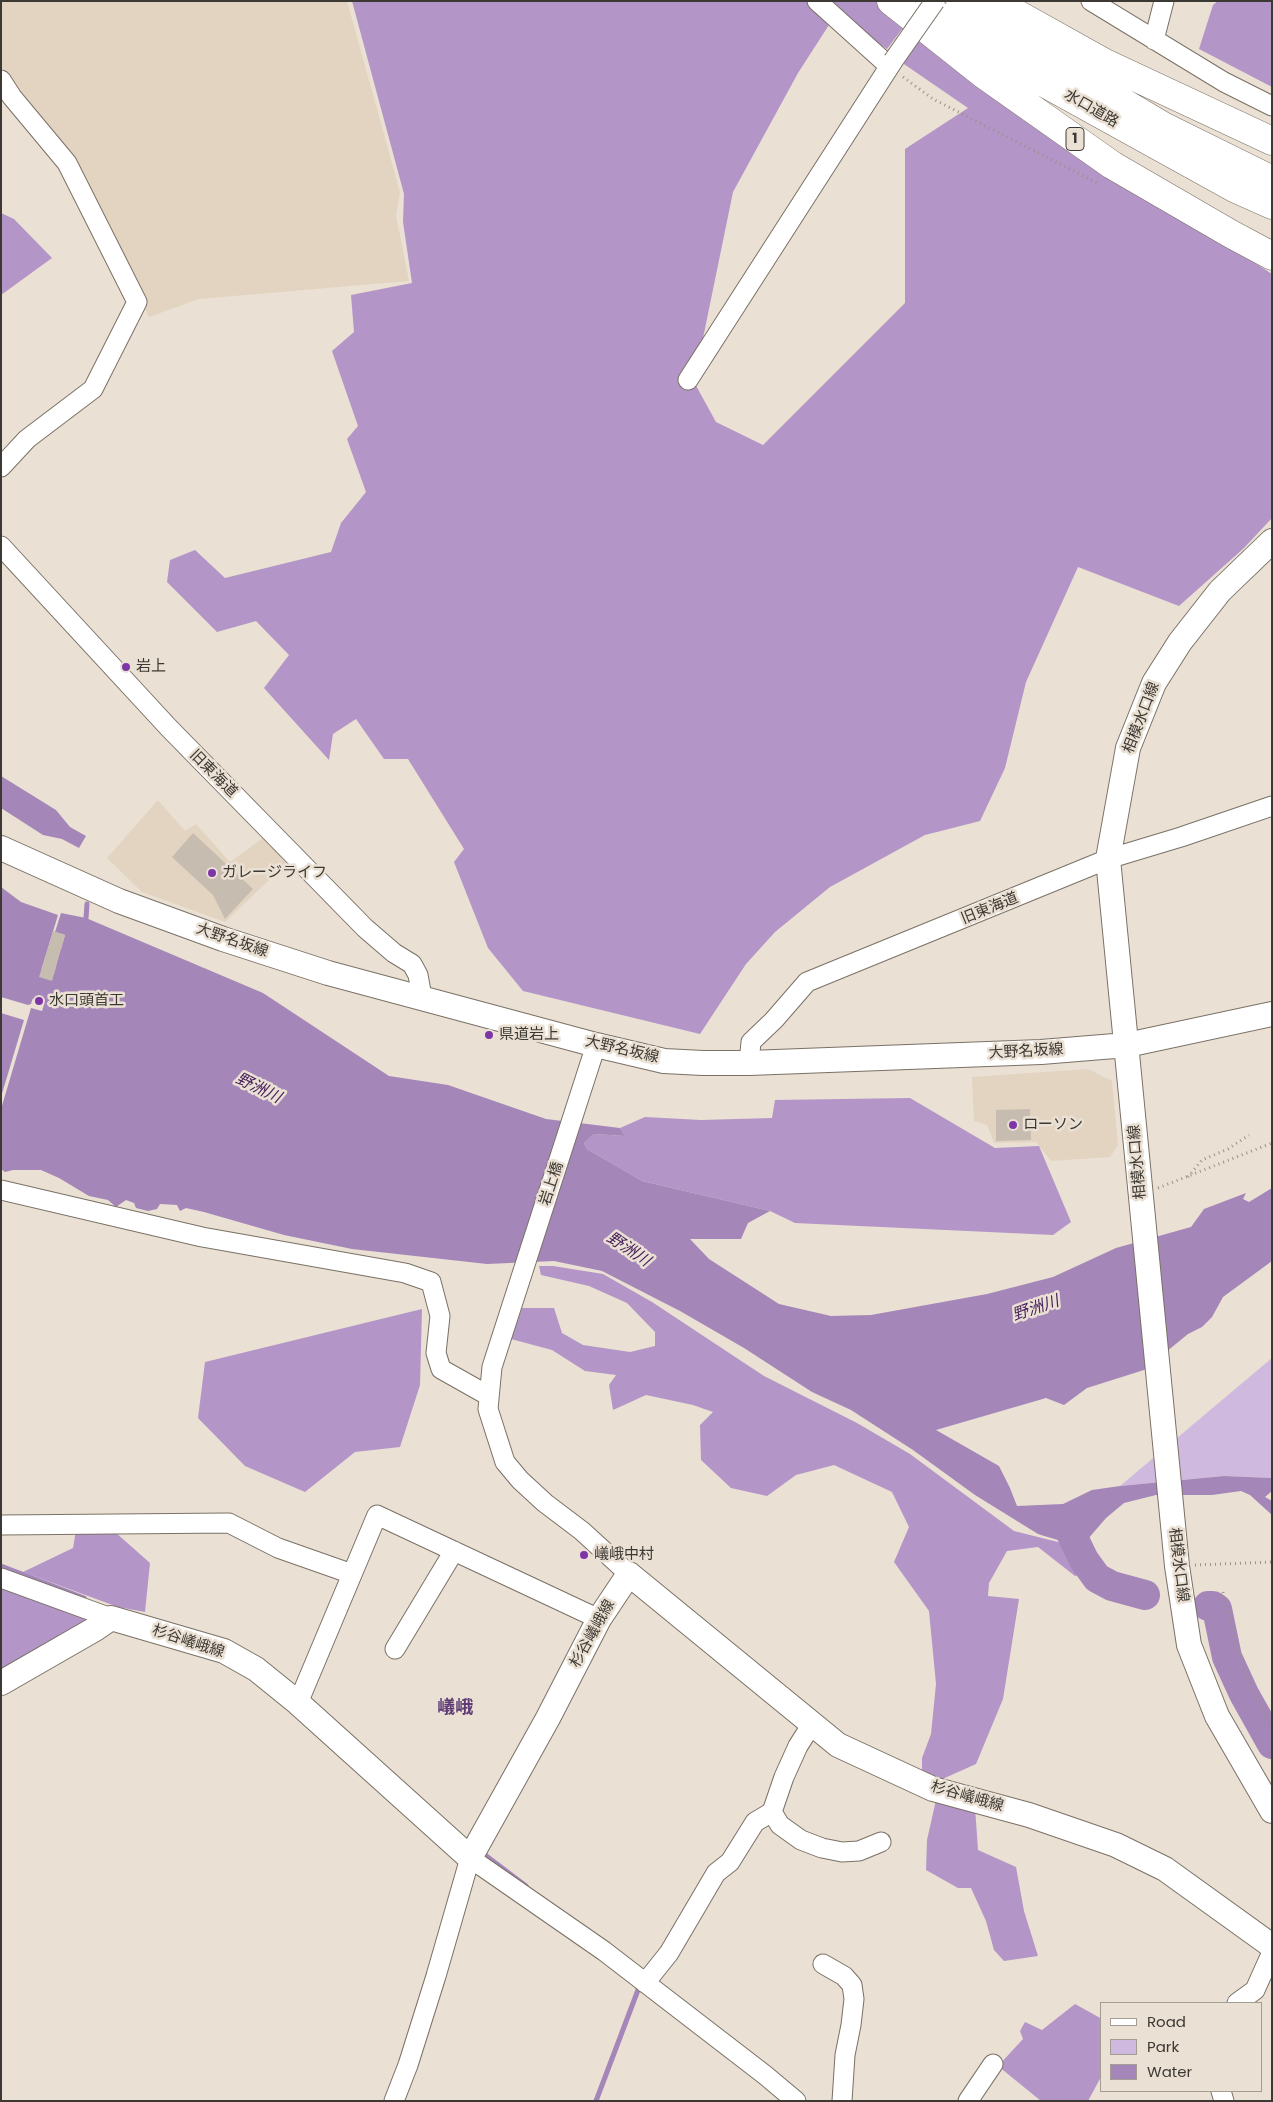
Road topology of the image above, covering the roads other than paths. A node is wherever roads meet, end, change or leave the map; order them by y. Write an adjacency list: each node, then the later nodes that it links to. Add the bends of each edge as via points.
1 (817, 1): 10 (street)
2 (891, 1): 16 (highway, 1, via 983,74 1112,165)
3 (917, 1): 15 (highway, 水口道路 / 1, via 1037,79 1228,185)
4 (935, 1): 10 (street, bridge)
5 (960, 1): 14 (highway, 水口道路, via 1000,29 1163,126)
6 (994, 1): 13 (highway, via 1105,63)
7 (1091, 1): 9 (street)
8 (1164, 1): 9 (street)
9 (1154, 40): 12 (street)
10 (891, 63): 17 (street)
11 (1, 80): 18 (street, via 12,98 67,163 137,302 93,389 27,439)
12 (1272, 106)
13 (1272, 140)
14 (1272, 180)
15 (1272, 205)
16 (1272, 256)
17 (688, 380)
18 (1, 467)
19 (1272, 541): 23 (main road, 相模水口線, via 1220,591 1180,642 1154,683 1128,748)
20 (1, 546): 24 (street, 旧東海道, via 169,728 338,901 394,953 412,964 418,975)
21 (1272, 806): 23 (street, 旧東海道)
22 (1, 848): 24 (main road, 大野名坂線, via 119,901 223,939 328,973)
23 (1108, 859): 27 (main road, 相模水口線); 28 (street, 旧東海道, via 807,982 751,1042)
24 (422, 997): 26 (main road, 大野名坂線)
25 (1272, 1014): 27 (main road, 大野名坂線)
26 (596, 1045): 28 (main road, 大野名坂線, via 664,1060); 30 (street, 岩上橋, via 492,1367)
27 (1127, 1045): 28 (main road, 大野名坂線, via 1041,1052); 42 (main road, 相模水口線, via 1176,1556 1189,1646 1213,1707)
28 (749, 1063)
29 (1, 1190): 30 (street, via 202,1237 405,1273 431,1282 440,1316 436,1353 441,1369)
30 (489, 1396): 34 (street, 岩上橋, via 488,1409 505,1462 526,1486)
31 (1, 1525): 33 (street, via 229,1523 278,1548)
32 (454, 1551): 33 (street, via 377,1516); 37 (street); 38 (street)
33 (352, 1574): 40 (street)
34 (629, 1574): 37 (main road, 杉谷嶬峨線); 41 (main road, 杉谷嶬峨線)
35 (1, 1578): 36 (street)
36 (111, 1618): 39 (main road); 40 (main road, 杉谷嶬峨線, via 224,1651 256,1668)
37 (599, 1619): 45 (main road, 杉谷嶬峨線)
38 (396, 1649)
39 (1, 1683)
40 (298, 1703): 45 (main road, 杉谷嶬峨線)
41 (812, 1724): 43 (street, via 798,1746); 46 (main road, 杉谷嶬峨線, via 838,1745 933,1789 1030,1815 1116,1845 1165,1869)
42 (1272, 1811)
43 (772, 1812): 44 (street, via 780,1825 801,1840 822,1848 859,1851); 49 (street, via 755,1822 730,1862 716,1873 668,1953)
44 (881, 1842)
45 (470, 1858): 49 (street); 52 (street, via 436,1976)
46 (1272, 1946)
47 (1272, 1952): 50 (street, via 1255,1990)
48 (823, 1964): 54 (street, via 844,1976 852,1985 854,1999)
49 (645, 1983): 53 (street)
50 (1237, 2002)
51 (993, 2064): 55 (street)
52 (394, 2101)
53 (796, 2101)
54 (842, 2101)
55 (968, 2101)

